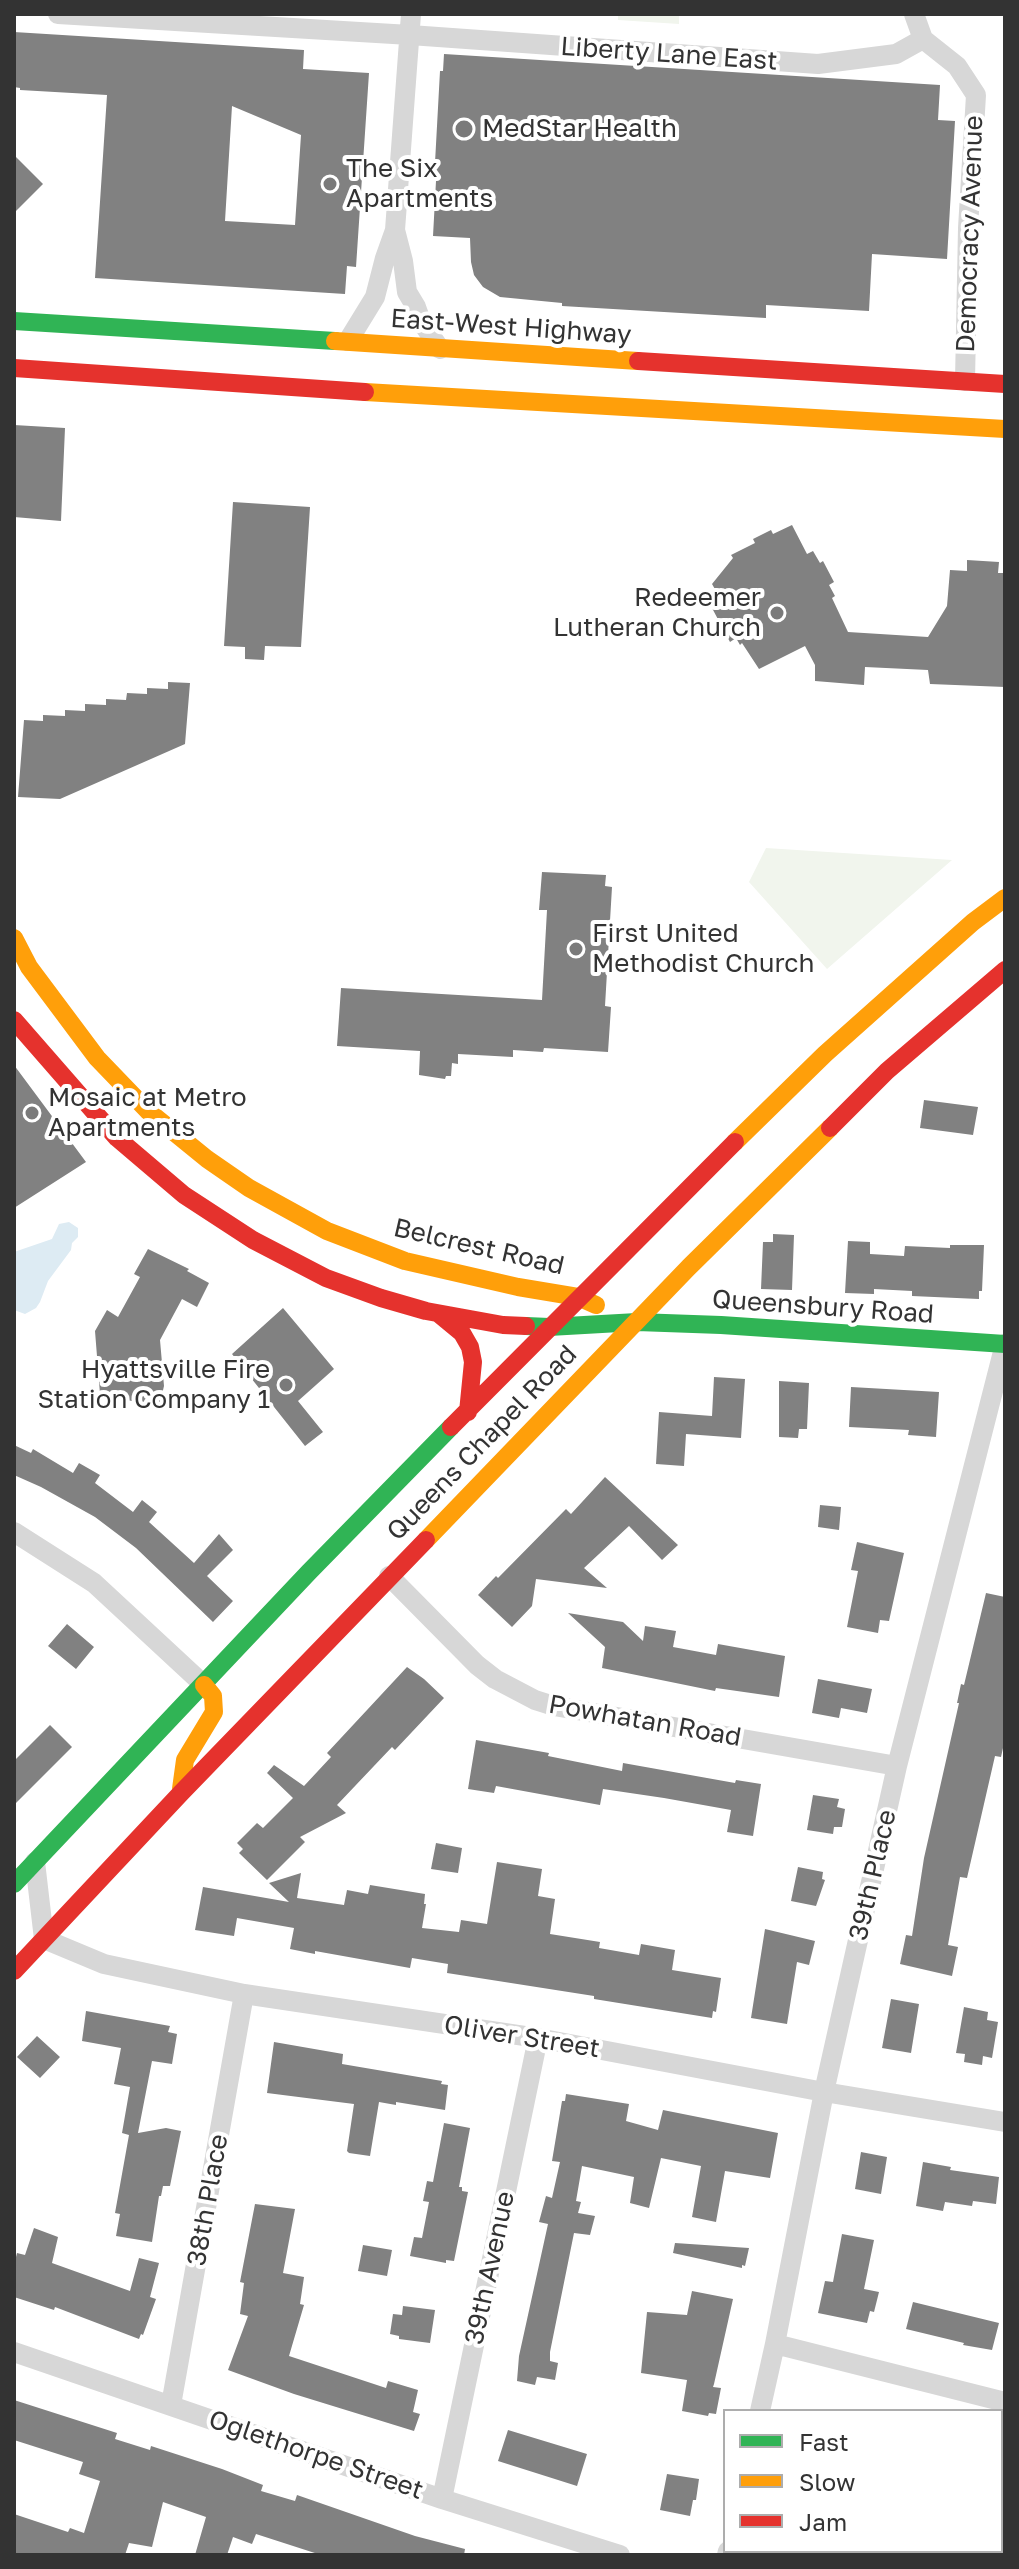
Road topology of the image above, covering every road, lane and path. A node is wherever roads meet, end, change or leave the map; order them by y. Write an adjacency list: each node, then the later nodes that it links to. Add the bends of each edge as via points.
1 (58, 14): 4 (street, Liberty Lane East)
2 (411, 14): 4 (street)
3 (914, 14): 5 (street)
4 (410, 35): 5 (street, Liberty Lane East, via 818,64 896,54); 6 (street)
5 (923, 39): 11 (street, Democracy Avenue, via 957,66 976,95)
6 (395, 230): 8 (street, via 375,297); 9 (street, via 407,292)
7 (14, 321): 8 (main road, East-West Highway)
8 (348, 341): 9 (main road, East-West Highway)
9 (440, 349): 11 (main road, East-West Highway)
10 (15, 368): 15 (main road)
11 (965, 381): 12 (main road, East-West Highway); 13 (main road, via 937,396)
12 (1005, 384)
13 (855, 392)
14 (802, 400): 15 (main road)
15 (703, 412): 16 (main road)
16 (1005, 429)
17 (1005, 898): 23 (main road, Queens Chapel Road, via 825,1054)
18 (14, 938): 21 (main road, Belcrest Road, via 29,967 97,1058 148,1111)
19 (1005, 970): 25 (main road, Queens Chapel Road, via 887,1071)
20 (14, 1020): 22 (main road, via 117,1138 184,1195)
21 (249, 1188): 22 (main road, via 277,1225); 23 (main road, Belcrest Road, via 327,1231 405,1261)
22 (277, 1253): 24 (main road, via 326,1278)
23 (578, 1297): 25 (main road, Queensbury Road); 26 (main road, Queens Chapel Road)
24 (439, 1314): 26 (main road); 28 (main road, via 470,1347)
25 (637, 1322): 26 (main road, Queensbury Road); 27 (main road, Queensbury Road); 30 (main road, Queens Chapel Road)
26 (549, 1327): 28 (main road, Queens Chapel Road)
27 (1005, 1344): 32 (street, 39th Place)
28 (468, 1412): 31 (main road, Queens Chapel Road)
29 (14, 1532): 31 (street, via 94,1583)
30 (389, 1576): 32 (street, Powhatan Road, via 477,1665 535,1700); 33 (main road, Queens Chapel Road)
31 (204, 1685): 33 (main road, via 213,1696 214,1712 185,1760); 34 (main road, Queens Chapel Road)
32 (897, 1766): 40 (street, 39th Place)
33 (181, 1793): 36 (main road, Queens Chapel Road)
34 (35, 1862): 35 (main road, Queens Chapel Road); 36 (street)
35 (14, 1884)
36 (44, 1939): 37 (main road, Queens Chapel Road); 38 (street, Oliver Street, via 104,1964)
37 (14, 1971)
38 (244, 1994): 39 (street, Oliver Street); 45 (street, 38th Place)
39 (538, 2038): 40 (street, Oliver Street); 47 (street, 39th Avenue)
40 (824, 2092): 41 (street, Oliver Street); 42 (street, 39th Place)
41 (1005, 2122)
42 (775, 2344): 44 (street); 46 (street, 39th Place)
43 (14, 2352): 45 (street, Oglethorpe Street)
44 (1005, 2402)
45 (171, 2405): 47 (street, Oglethorpe Street)
46 (760, 2409)
47 (442, 2499): 48 (street, Oglethorpe Street)
48 (620, 2555)

